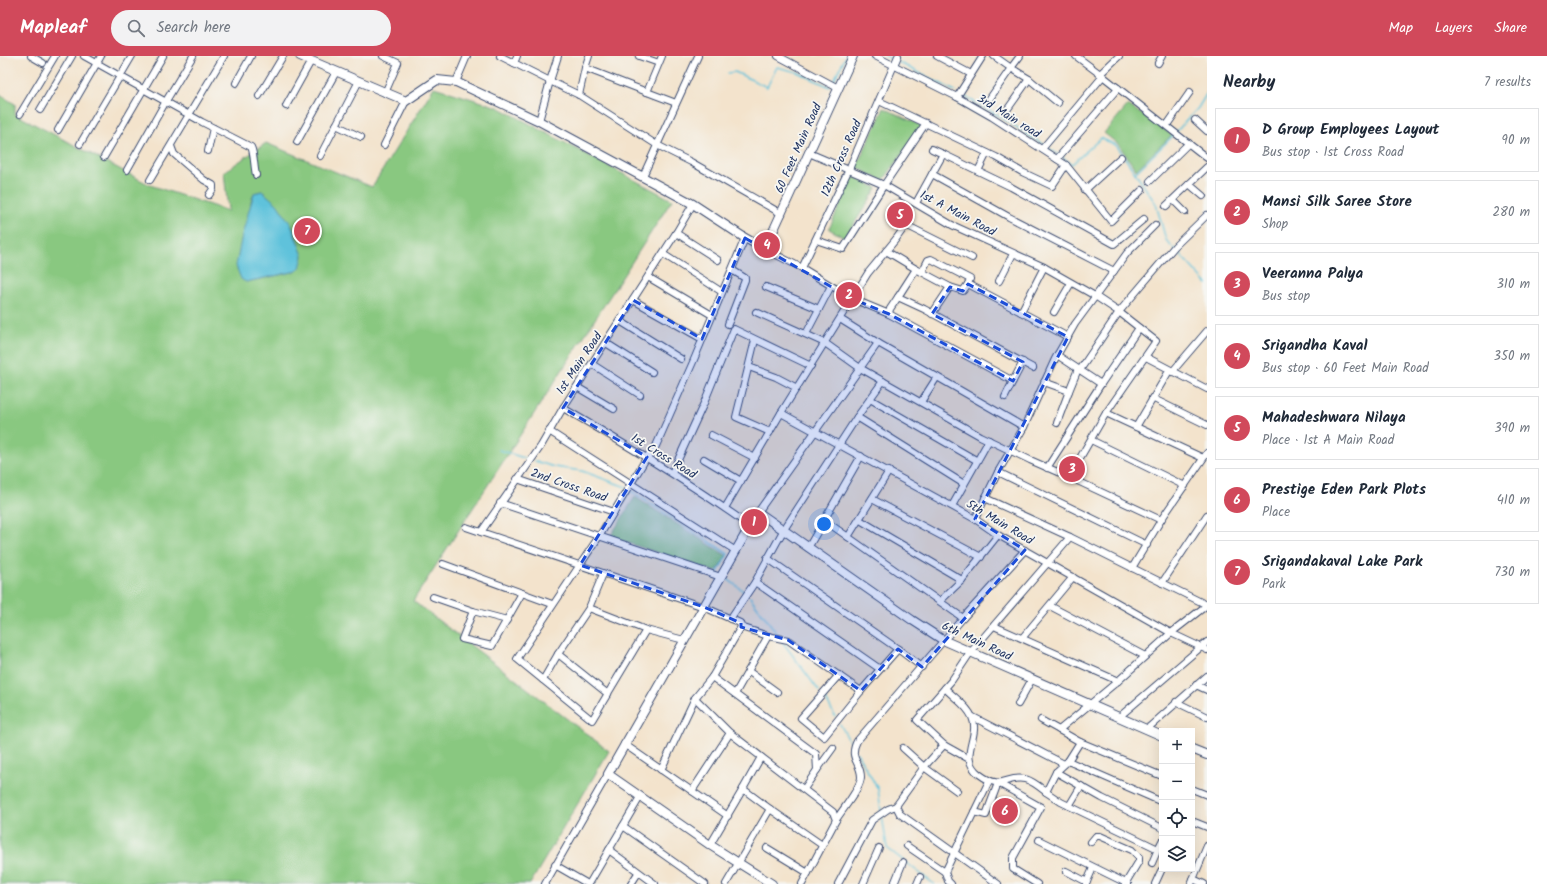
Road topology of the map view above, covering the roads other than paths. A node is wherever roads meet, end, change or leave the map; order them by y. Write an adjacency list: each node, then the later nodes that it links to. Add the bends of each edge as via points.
1 (31, 56): 34 (street)
2 (55, 56): 69 (street)
3 (72, 56): 67 (street)
4 (84, 56): 35 (street)
5 (101, 56): 35 (street)
6 (132, 56): 45 (street)
7 (163, 56): 53 (street)
8 (194, 56): 60 (street)
9 (224, 56): 70 (street)
10 (251, 56): 50 (street)
11 (283, 56): 59 (street)
12 (300, 56): 33 (street)
13 (383, 56): 56 (street, via 398,63)
14 (467, 56): 49 (street)
15 (500, 56): 36 (street)
16 (517, 56): 36 (street)
17 (558, 56): 48 (street)
18 (589, 56): 40 (street)
19 (639, 56): 37 (street)
20 (662, 56): 37 (street)
21 (698, 56): 64 (street)
22 (778, 56): 51 (street)
23 (853, 56): 51 (street, 60 Feet Main Road)
24 (876, 56): 39 (street, 3rd Main road)
25 (898, 56): 39 (street, 12th Cross Road)
26 (937, 56): 43 (street)
27 (983, 56): 43 (street)
28 (994, 56): 41 (street)
29 (1020, 56): 41 (street)
30 (1076, 56): 44 (street)
31 (1119, 56): 44 (street)
32 (1162, 56): 38 (street)
33 (312, 61): 42 (street); 66 (street)
34 (42, 63)
35 (97, 63): 45 (street); 77 (street)
36 (514, 63): 48 (street)
37 (660, 63): 54 (street)
38 (1158, 63)
39 (894, 64): 57 (street, 3rd Main road); 62 (street, 12th Cross Road)
40 (585, 68): 54 (street); 58 (street)
41 (1011, 68): 46 (street); 63 (street)
42 (336, 72): 47 (street); 80 (street)
43 (971, 74): 57 (street)
44 (1102, 75): 52 (street); 87 (street)
45 (120, 76): 53 (street); 82 (street)
46 (1029, 80): 65 (street); 68 (street)
47 (359, 81): 56 (street); 74 (street)
48 (550, 81): 58 (street); 71 (street)
49 (456, 82): 61 (street, via 436,80); 71 (street)
50 (236, 83)
51 (833, 86): 89 (street, 60 Feet Main Road)
52 (1118, 88): 75 (street); 96 (street)
53 (144, 89): 60 (street); 93 (street)
54 (647, 92): 64 (street)
55 (1190, 92): 75 (street)
56 (385, 93): 61 (street)
57 (959, 94): 87 (street, 3rd Main road)
58 (579, 95): 83 (street)
59 (259, 96)
60 (166, 101): 70 (street); 100 (street)
61 (406, 101): 84 (street)
62 (879, 101): 73 (street); 99 (street, 12th Cross Road)
63 (988, 101)
64 (676, 103): 83 (street)
65 (1058, 103)
66 (286, 106)
67 (40, 110)
68 (1007, 110)
69 (20, 114)
70 (189, 115): 76 (street); 85 (street)
71 (539, 120): 104 (street)
72 (1195, 120): 78 (street)
73 (926, 123): 90 (street); 108 (street)
74 (336, 125): 79 (street); 92 (street)
75 (1167, 125): 81 (street)
76 (213, 128): 88 (street); 103 (street, via 251,147)
77 (58, 130)
78 (1207, 130)
79 (361, 137)
80 (297, 142)
81 (1189, 143): 95 (street); 106 (street)
82 (80, 144)
83 (657, 144): 104 (street); 118 (street)
84 (384, 145)
85 (171, 146): 105 (street); 111 (street, via 174,154 213,185)
86 (932, 149): 91 (street)
87 (1042, 149): 96 (street, 3rd Main road)
88 (208, 151)
89 (809, 153): 99 (street, 1st A Main Road); 118 (street, 60 Feet Main Road)
90 (987, 153): 97 (street, via 1052,186); 101 (street)
91 (943, 154): 101 (street); 102 (street)
92 (320, 156)
93 (104, 157)
94 (1121, 157): 109 (street)
95 (1207, 158)
96 (1057, 159): 97 (street, 3rd Main road)
97 (1066, 165): 109 (street, 3rd Main road)
98 (1207, 167): 107 (street)
99 (850, 169): 108 (street, 1st A Main Road); 124 (street, 12th Cross Road)
100 (127, 170)
101 (978, 171): 120 (street, via 1114,244)
102 (932, 174): 114 (street); 135 (street)
103 (256, 175)
104 (643, 176): 115 (street)
105 (150, 180)
106 (1150, 181)
107 (1189, 184): 112 (street); 113 (street)
108 (884, 185): 114 (street, 1st A Main Road); 124 (street, via 843,249)
109 (1085, 190): 110 (street, 3rd Main road, via 1111,221)
110 (1142, 190)
111 (209, 195)
112 (1203, 196)
113 (1172, 200): 116 (street); 117 (street)
114 (916, 203): 128 (street, 1st A Main Road, via 952,225)
115 (693, 204): 122 (street, 1st Main Road); 123 (street)
116 (1166, 206)
117 (1185, 212)
118 (782, 214): 125 (street, 60 Feet Main Road)
119 (1207, 215): 152 (street, via 1174,248)
120 (1144, 219)
121 (1156, 225): 135 (street, via 1127,253)
122 (676, 233): 127 (street, 1st Main Road); 130 (street)
123 (745, 238): 125 (street); 133 (street)
124 (816, 240): 132 (street, 12th Cross Road)
125 (765, 249): 132 (street)
126 (886, 251): 129 (street, via 906,225); 134 (street); 146 (street, via 868,273)
127 (663, 254): 136 (street, 1st Main Road); 143 (street)
128 (1013, 254): 131 (street, 1st A Main Road); 137 (street)
129 (972, 258)
130 (718, 260)
131 (1044, 267): 138 (street, 1st A Main Road); 150 (street)
132 (802, 268): 140 (street)
133 (732, 270): 143 (street); 158 (street, via 743,275 745,280)
134 (919, 270): 139 (street, via 931,259 970,279); 141 (street); 145 (street)
135 (1114, 271): 144 (street)
136 (648, 277): 147 (street, 1st Main Road); 155 (street)
137 (999, 281)
138 (1071, 283): 144 (street, 1st A Main Road); 151 (street)
139 (968, 284): 141 (street, via 963,291); 150 (street)
140 (831, 286): 146 (street); 148 (street)
141 (950, 287): 154 (street)
142 (766, 288): 148 (street)
143 (722, 292): 155 (street)
144 (1096, 296): 152 (street, 1st A Main Road); 162 (street)
145 (898, 297): 153 (street); 154 (street)
146 (853, 299): 153 (street); 156 (street)
147 (634, 300): 157 (street, 1st Main Road); 163 (street)
148 (819, 309): 161 (street)
149 (756, 312): 161 (street)
150 (1021, 312): 162 (street)
151 (1054, 312)
152 (1119, 312): 159 (street, 1st A Main Road); 177 (street)
153 (889, 314): 182 (street)
154 (932, 314): 171 (street)
155 (712, 315): 163 (street)
156 (840, 319): 166 (street); 167 (street)
157 (620, 321): 165 (street, 1st Main Road); 170 (street)
158 (728, 324)
159 (1139, 328): 169 (street, 1st A Main Road, via 1156,341); 184 (street)
160 (1207, 331): 178 (street)
161 (806, 334): 166 (street)
162 (1068, 337): 168 (street)
163 (702, 339): 213 (street, via 673,410 656,446)
164 (755, 340): 173 (street); 174 (street); 220 (street, via 734,329)
165 (606, 342): 172 (street, 1st Main Road); 179 (street)
166 (825, 343): 173 (street); 175 (street)
167 (878, 343): 175 (street); 180 (street)
168 (1057, 355): 177 (street); 183 (street)
169 (1146, 357): 178 (street); 197 (street)
170 (682, 359)
171 (1023, 362): 176 (street); 182 (street)
172 (592, 364): 185 (street, 1st Main Road); 189 (street)
173 (811, 366): 186 (street)
174 (748, 367): 186 (street); 205 (street, via 736,417)
175 (860, 368): 181 (street); 204 (street)
176 (1033, 368)
177 (1079, 370): 184 (street); 188 (street)
178 (1171, 371): 187 (street); 191 (street)
179 (652, 372)
180 (936, 377): 193 (street); 202 (street)
181 (883, 381): 192 (street); 193 (street)
182 (1014, 381): 190 (street)
183 (1044, 382): 188 (street); 202 (street)
184 (1101, 384): 217 (street)
185 (577, 386): 194 (street, 1st Main Road); 195 (street)
186 (797, 388): 196 (street)
187 (1207, 389)
188 (1069, 391): 199 (street)
189 (640, 395)
190 (1005, 397)
191 (1152, 398): 200 (street); 201 (street)
192 (870, 399): 198 (street); 216 (street)
193 (921, 402): 207 (street)
194 (563, 408): 203 (street, 1st Main Road); 213 (street, 1st Cross Road)
195 (614, 409)
196 (781, 413): 204 (street, 5th Main Road); 205 (street)
197 (1106, 413): 201 (street); 208 (street)
198 (857, 417): 209 (street); 225 (street)
199 (1057, 423)
200 (1207, 425)
201 (1136, 427): 211 (street)
202 (1024, 428): 210 (street)
203 (549, 431): 222 (street, 1st Main Road); 224 (street)
204 (816, 431): 209 (street, 5th Main Road); 233 (street)
205 (770, 432): 214 (street)
206 (711, 435): 214 (street)
207 (989, 440): 210 (street); 216 (street)
208 (1091, 440): 221 (street); 226 (street)
209 (840, 444): 212 (street, 5th Main Road); 241 (street)
210 (1010, 451): 217 (street); 219 (street)
211 (1205, 455): 226 (street)
212 (862, 456): 218 (street, 5th Main Road); 236 (street)
213 (647, 457): 220 (street, 1st Cross Road); 224 (street)
214 (755, 458): 223 (street)
215 (704, 459): 223 (street)
216 (976, 460): 225 (street)
217 (1047, 468): 221 (street)
218 (889, 471): 228 (street); 230 (street, 5th Main Road)
219 (998, 472): 227 (street); 247 (street)
220 (672, 473): 231 (street, 1st Cross Road)
221 (1069, 477): 238 (street)
222 (517, 479): 229 (street, 1st Main Road); 232 (street, 2nd Cross Road)
223 (741, 481): 231 (street)
224 (631, 482): 232 (street); 250 (street)
225 (964, 484): 230 (street)
226 (1185, 486): 238 (street)
227 (985, 498): 235 (street); 246 (street)
228 (872, 499): 237 (street); 251 (street)
229 (500, 503): 242 (street, 1st Main Road); 243 (street)
230 (952, 506): 235 (street, 5th Main Road)
231 (725, 508): 239 (street, 1st Cross Road)
232 (614, 512): 243 (street)
233 (758, 512): 239 (street); 241 (street, 6th Main Road)
234 (1207, 515): 262 (street)
235 (975, 519): 244 (street, 5th Main Road)
236 (824, 520): 245 (street); 248 (street)
237 (860, 520): 245 (street); 260 (street)
238 (1162, 520): 247 (street)
239 (750, 526): 250 (street)
240 (466, 527): 242 (street)
241 (783, 530): 248 (street, 6th Main Road); 252 (street)
242 (481, 532): 255 (street)
243 (600, 535): 255 (street); 258 (street)
244 (998, 535): 249 (street, 5th Main Road); 251 (street)
245 (848, 537): 265 (street)
246 (1070, 537): 253 (street); 256 (street)
247 (1146, 545): 256 (street)
248 (808, 548): 282 (street, 6th Main Road)
249 (1025, 550): 253 (street, 5th Main Road); 272 (street)
250 (736, 551): 258 (street)
251 (981, 557): 260 (street)
252 (767, 558): 261 (street); 285 (street)
253 (1049, 563): 259 (street, 5th Main Road); 275 (street)
254 (443, 564): 263 (street)
255 (580, 565): 257 (street); 266 (street)
256 (1132, 568): 262 (street)
257 (603, 574): 269 (street); 270 (street)
258 (721, 577): 269 (street)
259 (1073, 577): 268 (street); 278 (street, 5th Main Road)
260 (962, 580): 265 (street)
261 (755, 582): 273 (street); 291 (street)
262 (1162, 583): 267 (street)
263 (522, 593): 266 (street); 274 (street)
264 (433, 597): 271 (street)
265 (940, 601): 272 (street)
266 (552, 604): 296 (street, via 517,659)
267 (1207, 605): 278 (street)
268 (1050, 606): 280 (street); 289 (street)
269 (704, 607): 273 (street); 281 (street)
270 (590, 608): 277 (street); 288 (street)
271 (472, 611): 274 (street); 274 (street, via 462,639 492,646)
272 (963, 618): 282 (street)
273 (730, 619): 276 (street, via 740,623)
274 (507, 620)
275 (994, 626): 280 (street); 287 (street)
276 (741, 627): 279 (street); 295 (street)
277 (646, 630): 281 (street); 304 (street)
278 (1171, 633): 284 (street, 5th Main Road); 289 (street)
279 (768, 636): 292 (street); 293 (street, via 788,640)
280 (1023, 637): 298 (street)
281 (684, 640): 319 (street)
282 (943, 640): 287 (street, 6th Main Road); 290 (street)
283 (1207, 642): 284 (street)
284 (1200, 647): 286 (street, 5th Main Road); 311 (street)
285 (898, 649): 290 (street); 291 (street)
286 (1207, 650)
287 (970, 653): 297 (street, 6th Main Road); 300 (street)
288 (558, 654): 296 (street); 304 (street)
289 (1145, 656): 298 (street)
290 (922, 667): 351 (street, via 857,742 853,751 861,776 860,783)
291 (880, 669): 302 (street)
292 (748, 671): 303 (street); 305 (street)
293 (839, 675): 302 (street); 302 (street, via 801,718 824,737)
294 (1207, 676): 299 (street)
295 (712, 677): 305 (street); 306 (street)
296 (543, 680): 304 (street, via 592,720)
297 (1032, 680): 308 (street); 309 (street, 6th Main Road)
298 (1118, 681): 309 (street)
299 (1196, 685): 301 (street); 307 (street)
300 (945, 688): 310 (street); 320 (street, via 917,720)
301 (1207, 690)
302 (861, 691)
303 (777, 692)
304 (608, 694)
305 (735, 694): 330 (street, via 816,754)
306 (696, 698): 316 (street); 329 (street)
307 (1176, 702): 312 (street); 314 (street)
308 (1018, 704)
309 (1090, 704): 311 (street, 6th Main Road); 315 (street)
310 (973, 717): 326 (street, via 974,729); 327 (street)
311 (1119, 717): 314 (street, 6th Main Road)
312 (1207, 717)
313 (1041, 720): 315 (street)
314 (1147, 729): 317 (street, 6th Main Road)
315 (1059, 730): 318 (street)
316 (730, 732): 325 (street); 340 (street)
317 (1159, 735)
318 (1080, 742): 327 (street); 333 (street)
319 (624, 744): 329 (street); 332 (street)
320 (944, 745): 326 (street); 328 (street)
321 (833, 748): 330 (street)
322 (903, 748): 328 (street)
323 (1195, 750): 324 (street)
324 (1207, 755)
325 (761, 757): 337 (street); 338 (street)
326 (969, 759): 334 (street, via 978,773)
327 (1066, 762): 331 (street); 345 (street)
328 (924, 767): 341 (street); 346 (street)
329 (661, 770): 340 (street)
330 (817, 770): 338 (street)
331 (1056, 772): 336 (street); 342 (street)
332 (608, 774): 344 (street); 371 (street)
333 (1159, 775)
334 (989, 781): 335 (street); 349 (street)
335 (998, 784): 342 (street, via 1017,778 1026,780); 349 (street, via 986,815); 395 (street, via 1041,807 1013,858 1013,869)
336 (1080, 786): 347 (street); 354 (street)
337 (743, 789): 348 (street); 350 (street)
338 (804, 789): 351 (street, via 833,812)
339 (1195, 790): 343 (street)
340 (692, 791): 350 (street)
341 (956, 791)
342 (1046, 792): 347 (street)
343 (1207, 795)
344 (640, 797): 353 (street); 358 (street)
345 (1159, 801)
346 (896, 806): 366 (street, via 900,814); 389 (street, via 872,820)
347 (1069, 806): 364 (street)
348 (770, 809): 359 (street); 370 (street)
349 (974, 812): 366 (street)
350 (728, 816): 358 (street)
351 (836, 820): 359 (street)
352 (1195, 822): 355 (street)
353 (623, 826): 365 (street); 385 (street)
354 (1159, 826)
355 (1207, 827)
356 (1039, 840): 372 (street)
357 (1091, 842): 396 (street, via 1096,836 1100,836 1132,850 1139,856 1139,861)
358 (710, 845): 370 (street)
359 (822, 845): 374 (street)
360 (907, 846): 375 (street)
361 (1207, 846): 367 (street)
362 (767, 848): 374 (street)
363 (879, 848): 390 (street)
364 (1158, 849): 369 (street)
365 (609, 850): 377 (street); 382 (street)
366 (954, 853): 375 (street); 394 (street)
367 (1205, 855): 379 (street)
368 (903, 862): 391 (street)
369 (1152, 862)
370 (740, 863): 386 (street); 387 (street)
371 (556, 865): 381 (street); 382 (street)
372 (1093, 868): 380 (street); 396 (street)
373 (1066, 871): 380 (street)
374 (808, 872): 388 (street)
375 (945, 872): 393 (street)
376 (1161, 872): 397 (street)
377 (638, 873): 383 (street); 384 (street)
378 (920, 877): 392 (street)
379 (1192, 882): 398 (street)
380 (1087, 883)
381 (545, 884)
382 (588, 884)
383 (631, 884)
384 (655, 884)
385 (705, 884)
386 (726, 884)
387 (772, 884)
388 (802, 884)
389 (838, 884)
390 (863, 884)
391 (894, 884)
392 (917, 884)
393 (951, 884)
394 (998, 884)
395 (1038, 884)
396 (1126, 884)
397 (1155, 884)
398 (1204, 884)

